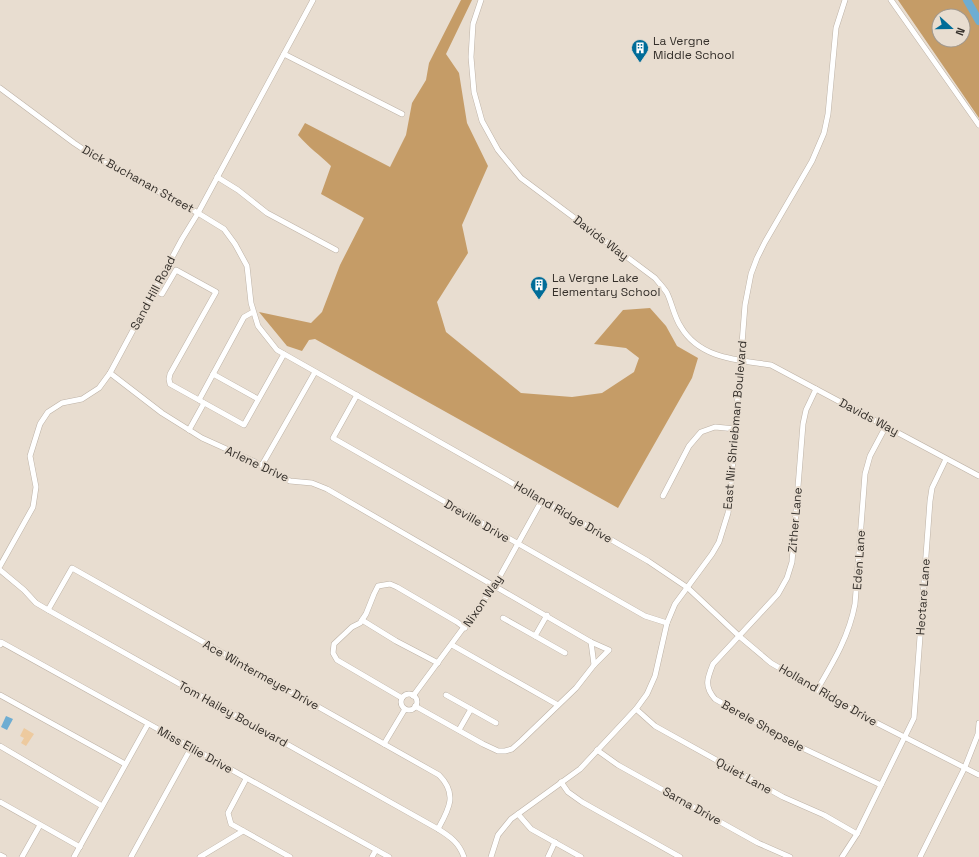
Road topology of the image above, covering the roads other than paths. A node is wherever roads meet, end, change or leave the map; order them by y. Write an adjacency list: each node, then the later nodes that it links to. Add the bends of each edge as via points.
1 (313, 0): 5 (street, Sand Hill Road)
2 (481, 0): 15 (street, Davids Way, via 473,24 471,57 474,92 482,121 498,150 521,178 655,278 666,293 681,327 695,344 716,355)
3 (845, 0): 15 (street, East Nir Shriebman Boulevard, via 836,28 824,133 812,161 765,242 751,274 745,305)
4 (892, 0): 8 (street)
5 (284, 54): 7 (street); 9 (street, Sand Hill Road)
6 (0, 88): 10 (street, Dick Buchanan Street, via 98,159)
7 (402, 114)
8 (979, 125)
9 (217, 177): 10 (street, Sand Hill Road); 11 (street, via 267,213)
10 (198, 213): 12 (street, Sand Hill Road); 13 (street, Holland Ridge Drive, via 224,229 235,244 246,266)
11 (336, 250)
12 (154, 290): 17 (street, Sand Hill Road); 21 (street, via 162,294 176,270 216,292 169,379 170,384)
13 (253, 312): 14 (street, Holland Ridge Drive, via 258,326 277,350); 18 (street, via 244,317)
14 (284, 354): 16 (street, Holland Ridge Drive); 22 (street)
15 (741, 360): 19 (street, Davids Way, via 771,365); 25 (street, East Nir Shriebman Boulevard)
16 (315, 372): 20 (street, Holland Ridge Drive); 28 (street)
17 (110, 373): 26 (street, Arlene Drive); 33 (street, Sand Hill Road, via 99,388 82,398 62,403 48,412 40,424 30,456 36,487 33,507)
18 (213, 374): 21 (street); 22 (street)
19 (816, 389): 24 (street, Davids Way); 44 (street, Zither Lane, via 806,410 803,424 792,562 778,594)
20 (357, 395): 31 (street, Holland Ridge Drive); 32 (street, Dreville Drive, via 333,438)
21 (198, 400): 23 (street)
22 (258, 400): 23 (street, via 244,425)
23 (204, 403): 26 (street)
24 (886, 426): 27 (street, Davids Way); 51 (street, Eden Lane, via 870,456 866,474 852,620 847,636)
25 (736, 429): 30 (street, via 715,427 701,432 689,446); 36 (street, East Nir Shriebman Boulevard, via 730,498 724,528 712,554)
26 (189, 430): 28 (street, Arlene Drive, via 221,448)
27 (946, 458): 29 (street, Davids Way); 65 (street, Hectare Lane, via 934,482 930,501 914,718)
28 (262, 465): 35 (street, Arlene Drive, via 290,481 312,483 327,489)
29 (979, 476)
30 (663, 496)
31 (542, 500): 32 (street, Nixon Way); 36 (street, Holland Ridge Drive, via 648,561)
32 (517, 543): 35 (street, Nixon Way); 41 (street, Dreville Drive, via 645,616)
33 (0, 566)
34 (0, 570): 37 (street, Tom Hailey Boulevard, via 36,603)
35 (495, 586): 38 (street, Arlene Drive); 42 (street, Nixon Way)
36 (688, 588): 41 (street, East Nir Shriebman Boulevard, via 675,604); 44 (street, Holland Ridge Drive)
37 (48, 610): 66 (street, Ace Wintermeyer Drive, via 72,568); 80 (street, Tom Hailey Boulevard)
38 (547, 615): 43 (street); 45 (street, Arlene Drive)
39 (503, 618): 43 (street)
40 (362, 620): 42 (street, via 378,586 390,584); 49 (street); 55 (street, via 340,637 334,644 333,653 337,660 346,666)
41 (667, 623): 60 (street, East Nir Shriebman Boulevard, via 655,676 647,694)
42 (465, 628): 47 (street, Nixon Way)
43 (535, 636): 48 (street)
44 (739, 636): 51 (street, Holland Ridge Drive, via 771,662); 75 (street, Berele Shepsele, via 713,664 708,677 708,690 715,699 796,745)
45 (591, 642): 50 (street); 50 (street, Arlene Drive, via 608,650)
46 (1, 644): 63 (street, Miss Ellie Drive)
47 (452, 644): 49 (street, Nixon Way); 56 (street)
48 (565, 653)
49 (438, 663): 54 (street, Nixon Way)
50 (594, 664): 56 (street, via 576,688)
51 (817, 690): 65 (street, Holland Ridge Drive)
52 (0, 695): 70 (street)
53 (446, 695): 59 (street)
54 (414, 696): 55 (street, via 408,694); 57 (street, via 417,701)
55 (402, 698): 58 (street)
56 (558, 705): 64 (street, via 512,749 506,751 498,751)
57 (415, 706): 58 (street, via 411,709); 64 (street)
58 (405, 708): 66 (street)
59 (471, 709): 62 (street); 64 (street)
60 (636, 709): 69 (street, East Nir Shriebman Boulevard); 82 (street, Quiet Lane, via 655,726 783,797 824,815)
61 (979, 722): 71 (street, via 978,734)
62 (496, 723)
63 (148, 724): 68 (street, Miss Ellie Drive); 70 (street)
64 (459, 730)
65 (905, 737): 71 (street, Holland Ridge Drive); 75 (street, Hectare Lane)
66 (384, 744): 80 (street, Ace Wintermeyer Drive, via 439,775 446,782 450,802)
67 (0, 746): 77 (street)
68 (190, 748): 73 (street, Miss Ellie Drive); 90 (street)
69 (597, 750): 74 (street, East Nir Shriebman Boulevard, via 580,769); 100 (street, Sarna Drive, via 618,765 758,843)
70 (125, 764): 77 (street)
71 (965, 767): 72 (street, Holland Ridge Drive); 102 (street)
72 (979, 775)
73 (246, 779): 81 (street, via 228,813 231,824); 85 (street, Miss Ellie Drive)
74 (561, 782): 78 (street, East Nir Shriebman Boulevard); 99 (street, via 568,792 582,802)
75 (881, 786): 82 (street, Hectare Lane)
76 (0, 802): 79 (street)
77 (102, 806): 84 (street)
78 (518, 814): 83 (street, via 531,829); 96 (street, East Nir Shriebman Boulevard, via 498,836)
79 (40, 825): 84 (street); 88 (street)
80 (438, 829): 95 (street, Tom Hailey Boulevard, via 460,846)
81 (243, 831): 91 (street); 92 (street)
82 (857, 834): 101 (street, Hectare Lane)
83 (555, 842): 97 (street); 98 (street)
84 (80, 847): 89 (street)
85 (376, 850): 93 (street); 94 (street, Miss Ellie Drive)
86 (0, 855): 87 (street)
87 (4, 857)
88 (22, 857)
89 (74, 857)
90 (131, 857)
91 (200, 857)
92 (289, 857)
93 (372, 857)
94 (389, 857)
95 (464, 857)
96 (491, 857)
97 (548, 857)
98 (581, 857)
99 (680, 857)
100 (790, 857)
101 (842, 857)
102 (920, 857)

